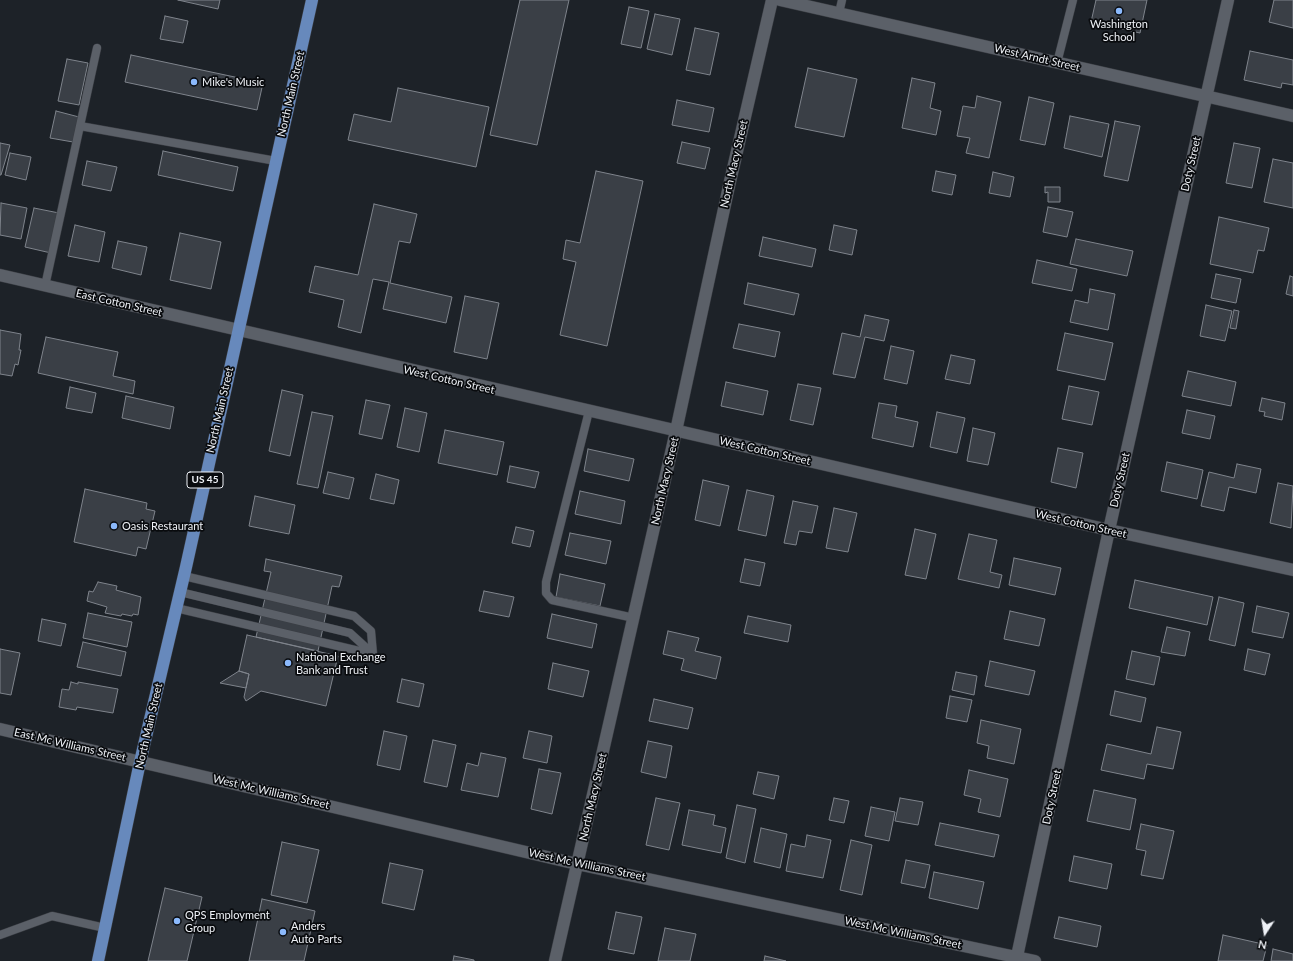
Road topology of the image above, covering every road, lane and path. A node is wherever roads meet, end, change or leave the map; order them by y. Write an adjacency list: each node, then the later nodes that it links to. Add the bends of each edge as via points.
1 (312, 0): 13 (main road, North Main Street / US 45)
2 (772, 0): 18 (street, North Macy Street)
3 (780, 0): 7 (street, West Arndt Street)
4 (842, 0): 7 (lane)
5 (1072, 0): 9 (lane)
6 (1228, 0): 10 (street, Doty Street)
7 (839, 14): 9 (street, West Arndt Street)
8 (97, 48): 12 (lane)
9 (1057, 63): 10 (street, West Arndt Street)
10 (1206, 97): 11 (street, West Arndt Street); 19 (street, Doty Street)
11 (1293, 116)
12 (80, 126): 13 (lane); 15 (lane)
13 (276, 161): 16 (main road, North Main Street / US 45)
14 (0, 276): 15 (street, East Cotton Street)
15 (45, 286): 16 (street, East Cotton Street)
16 (238, 331): 17 (street, West Cotton Street); 21 (main road, North Main Street / US 45)
17 (589, 411): 18 (street, West Cotton Street); 24 (lane, via 546,582 546,593 552,600)
18 (676, 431): 19 (street, West Cotton Street); 24 (street, North Macy Street)
19 (1109, 530): 20 (street, West Cotton Street); 31 (street, Doty Street)
20 (1293, 570)
21 (184, 576): 22 (main road, North Main Street / US 45); 25 (lane, via 354,616 371,631)
22 (180, 592): 23 (main road, North Main Street / US 45); 25 (lane, via 350,633)
23 (176, 608): 25 (lane); 27 (main road, North Main Street / US 45)
24 (634, 618): 28 (street, North Macy Street)
25 (373, 654)
26 (0, 729): 27 (street, East Mc Williams Street)
27 (140, 762): 28 (street, West Mc Williams Street); 29 (main road, North Main Street / US 45)
28 (577, 864): 31 (street, West Mc Williams Street); 33 (street, North Macy Street)
29 (105, 928): 30 (lane, via 52,916); 32 (main road, North Main Street / US 45)
30 (0, 935)
31 (1017, 959): 34 (street, West Mc Williams Street)
32 (98, 961)
33 (556, 961)
34 (1035, 961)

